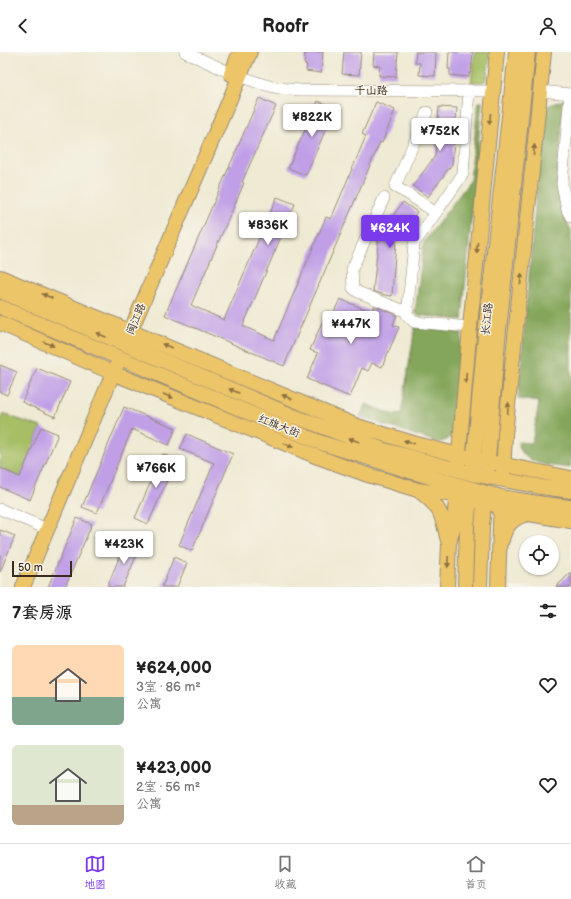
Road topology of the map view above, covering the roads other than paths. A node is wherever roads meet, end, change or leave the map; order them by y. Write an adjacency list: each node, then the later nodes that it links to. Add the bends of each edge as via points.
1 (185, 52): 8 (street, 千山路)
2 (240, 52): 8 (main road, 闽江路)
3 (250, 52): 8 (main road, 闽江路)
4 (497, 52): 10 (main road)
5 (516, 52): 30 (main road, 长江路, via 485,335)
6 (528, 52): 30 (main road, 长江路, via 498,340)
7 (544, 52): 11 (main road)
8 (235, 75): 9 (street, 千山路, via 278,88 300,90); 23 (main road, 闽江路)
9 (469, 90): 10 (street, 千山路); 15 (street, via 463,174)
10 (493, 91): 22 (main road, one-way to 22)
11 (540, 91): 12 (street); 27 (main road, one-way to 11)
12 (570, 94): 16 (street, via 562,184 567,210)
13 (427, 112): 15 (street, via 395,187)
14 (384, 198): 20 (street, via 352,269 353,288)
15 (436, 213): 20 (street, via 414,244)
16 (571, 217)
17 (0, 276): 23 (main road, one-way to 17)
18 (0, 291): 24 (main road, 红旗大街, one-way to 18)
19 (0, 307): 24 (main road, 红旗大街)
20 (407, 312): 22 (street, via 414,322)
21 (0, 323): 25 (main road, 红旗大街, one-way to 25)
22 (470, 326): 26 (main road, one-way to 26)
23 (127, 330): 24 (main road, 闽江路); 28 (main road, one-way to 23, via 357,426)
24 (118, 349): 25 (main road, 闽江路); 32 (main road, 红旗大街, one-way to 24, via 384,450); 39 (main road, 红旗大街, via 322,443)
25 (109, 371): 37 (main road, 红旗大街, one-way to 37, via 318,457); 46 (main road, 闽江路)
26 (463, 419): 28 (main road, via 455,440 448,446); 29 (main road)
27 (505, 435): 31 (main road); 33 (main road, via 511,454)
28 (435, 449): 29 (main road)
29 (459, 455): 30 (main road); 32 (main road)
30 (481, 460): 31 (main road); 34 (main road, 长江路)
31 (504, 465): 33 (main road); 36 (main road)
32 (458, 470): 34 (main road, 红旗大街); 39 (main road)
33 (533, 471): 35 (main road)
34 (479, 475): 36 (main road, 红旗大街); 39 (main road, 长江路); 40 (main road, 长江路)
35 (571, 478)
36 (503, 480): 38 (main road, 红旗大街); 41 (main road)
37 (418, 490): 39 (main road, 红旗大街); 47 (main road, via 439,510)
38 (571, 491)
39 (463, 492): 40 (main road, 红旗大街); 47 (main road); 52 (main road, 长江路, via 467,526)
40 (484, 497): 41 (main road, 红旗大街); 53 (main road, 长江路)
41 (501, 502): 42 (main road, 红旗大街); 44 (main road, 红旗大街); 48 (main road)
42 (571, 507)
43 (0, 509): 46 (street)
44 (529, 514): 45 (main road, 红旗大街); 48 (main road, via 519,516 507,526)
45 (571, 521)
46 (43, 528): 49 (main road, 闽江路); 50 (main road, 闽江路)
47 (449, 544): 51 (main road, one-way to 51)
48 (499, 554): 54 (main road)
49 (14, 587)
50 (23, 587)
51 (447, 587)
52 (464, 587)
53 (480, 587)
54 (498, 587)

